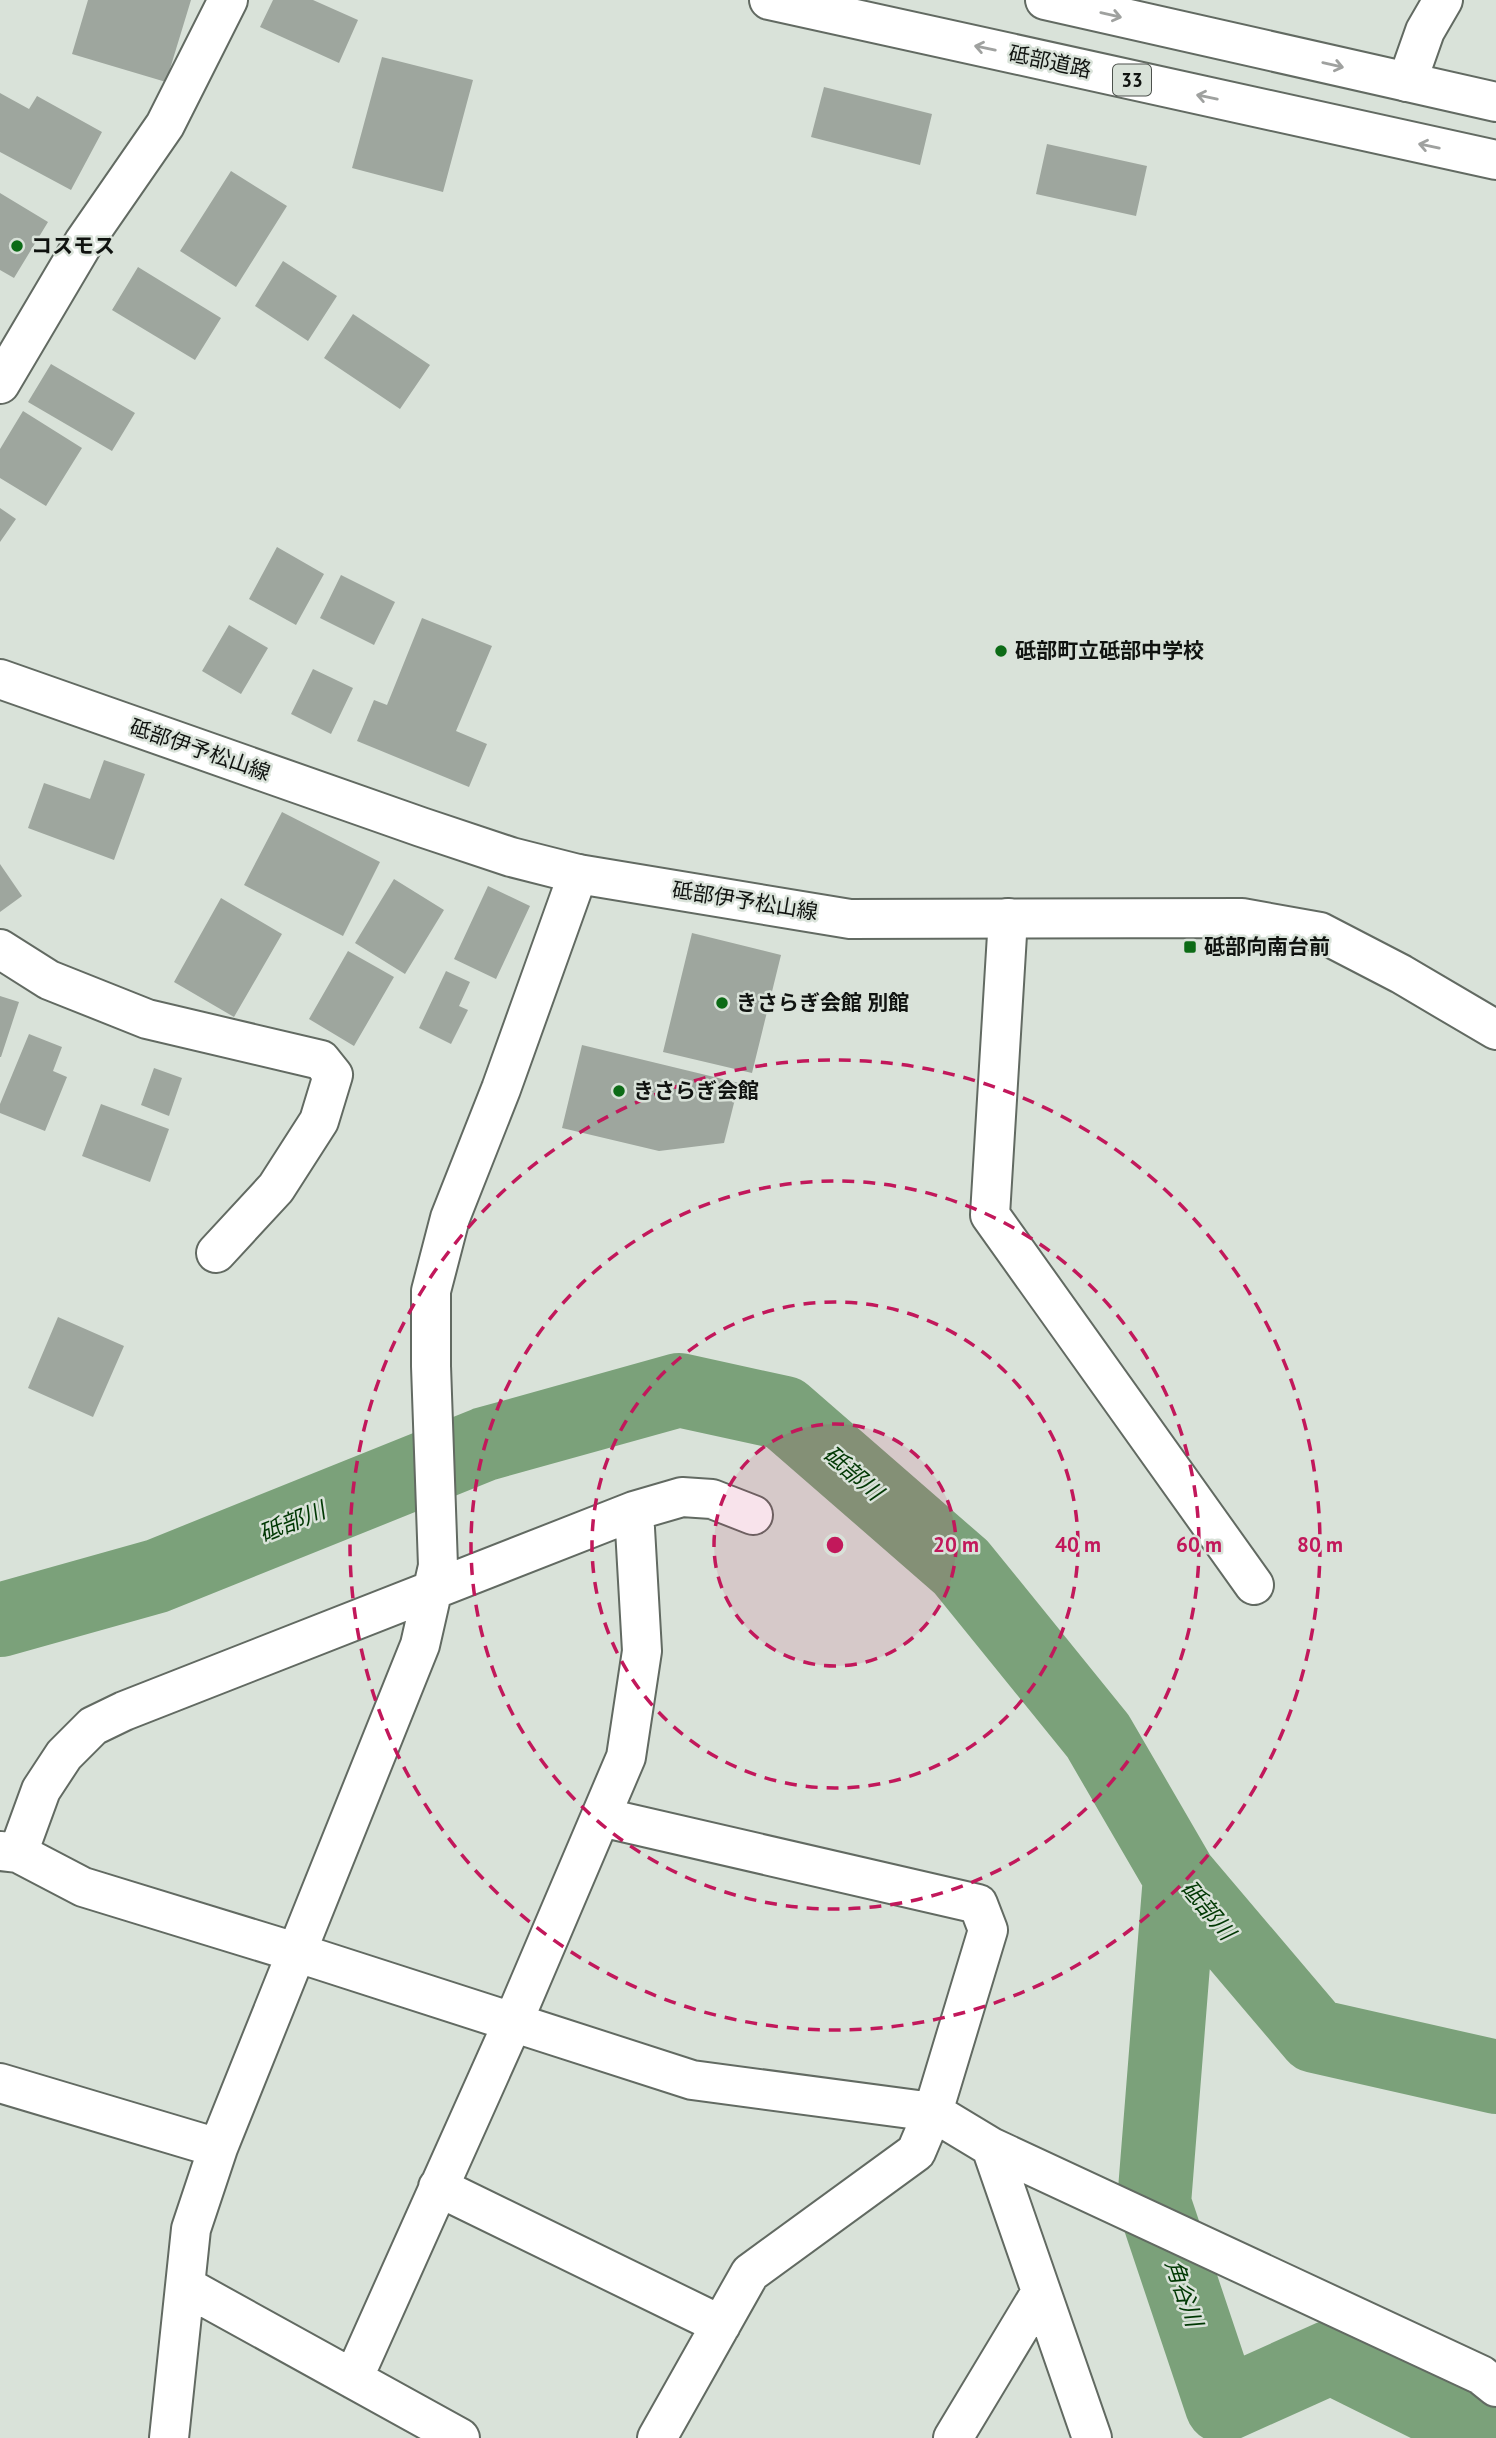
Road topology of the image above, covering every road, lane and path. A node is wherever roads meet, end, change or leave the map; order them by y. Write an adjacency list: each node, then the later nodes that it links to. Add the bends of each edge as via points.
1 (228, 0): 8 (main road, via 165,125 84,243)
2 (769, 0): 7 (main road, 砥部道路 / 33, one-way to 2)
3 (1045, 0): 5 (main road, one-way to 5)
4 (1443, 0): 5 (main road, via 1425,31)
5 (1407, 82): 6 (main road)
6 (1496, 102)
7 (1496, 160)
8 (0, 384)
9 (0, 679): 10 (main road, 砥部伊予松山線, via 433,832)
10 (578, 874): 11 (main road, 砥部伊予松山線, via 850,919); 17 (main road, via 450,1218 431,1291)
11 (1008, 918): 13 (main road, 砥部伊予松山線, via 1241,918 1320,932); 18 (main road, via 990,1215)
12 (0, 949): 14 (main road, via 49,980 148,1019 321,1060 333,1075 318,1121 276,1188)
13 (1496, 1030)
14 (216, 1253)
15 (634, 1511): 16 (main road, via 682,1497 712,1499); 17 (main road); 19 (main road, via 642,1651 626,1757)
16 (753, 1515)
17 (435, 1578): 20 (main road, via 93,1726 64,1755); 21 (main road, via 420,1645)
18 (1254, 1585)
19 (601, 1817): 22 (main road); 24 (main road, via 978,1904 988,1930)
20 (9, 1852): 21 (main road, via 83,1887)
21 (295, 1952): 22 (main road); 26 (main road)
22 (513, 2022): 24 (main road, via 692,2080); 27 (main road)
23 (0, 2083): 26 (main road)
24 (933, 2112): 25 (main road); 30 (main road, via 916,2152 750,2273)
25 (991, 2147): 29 (main road); 32 (main road, via 1481,2375)
26 (219, 2148): 28 (main road, via 191,2230)
27 (438, 2187): 30 (main road); 31 (main road)
28 (185, 2286): 31 (main road); 33 (main road)
29 (1041, 2292): 36 (main road); 37 (main road)
30 (721, 2325): 35 (main road)
31 (353, 2379): 34 (main road)
32 (1496, 2387)
33 (169, 2438)
34 (460, 2438)
35 (657, 2438)
36 (953, 2438)
37 (1092, 2438)

